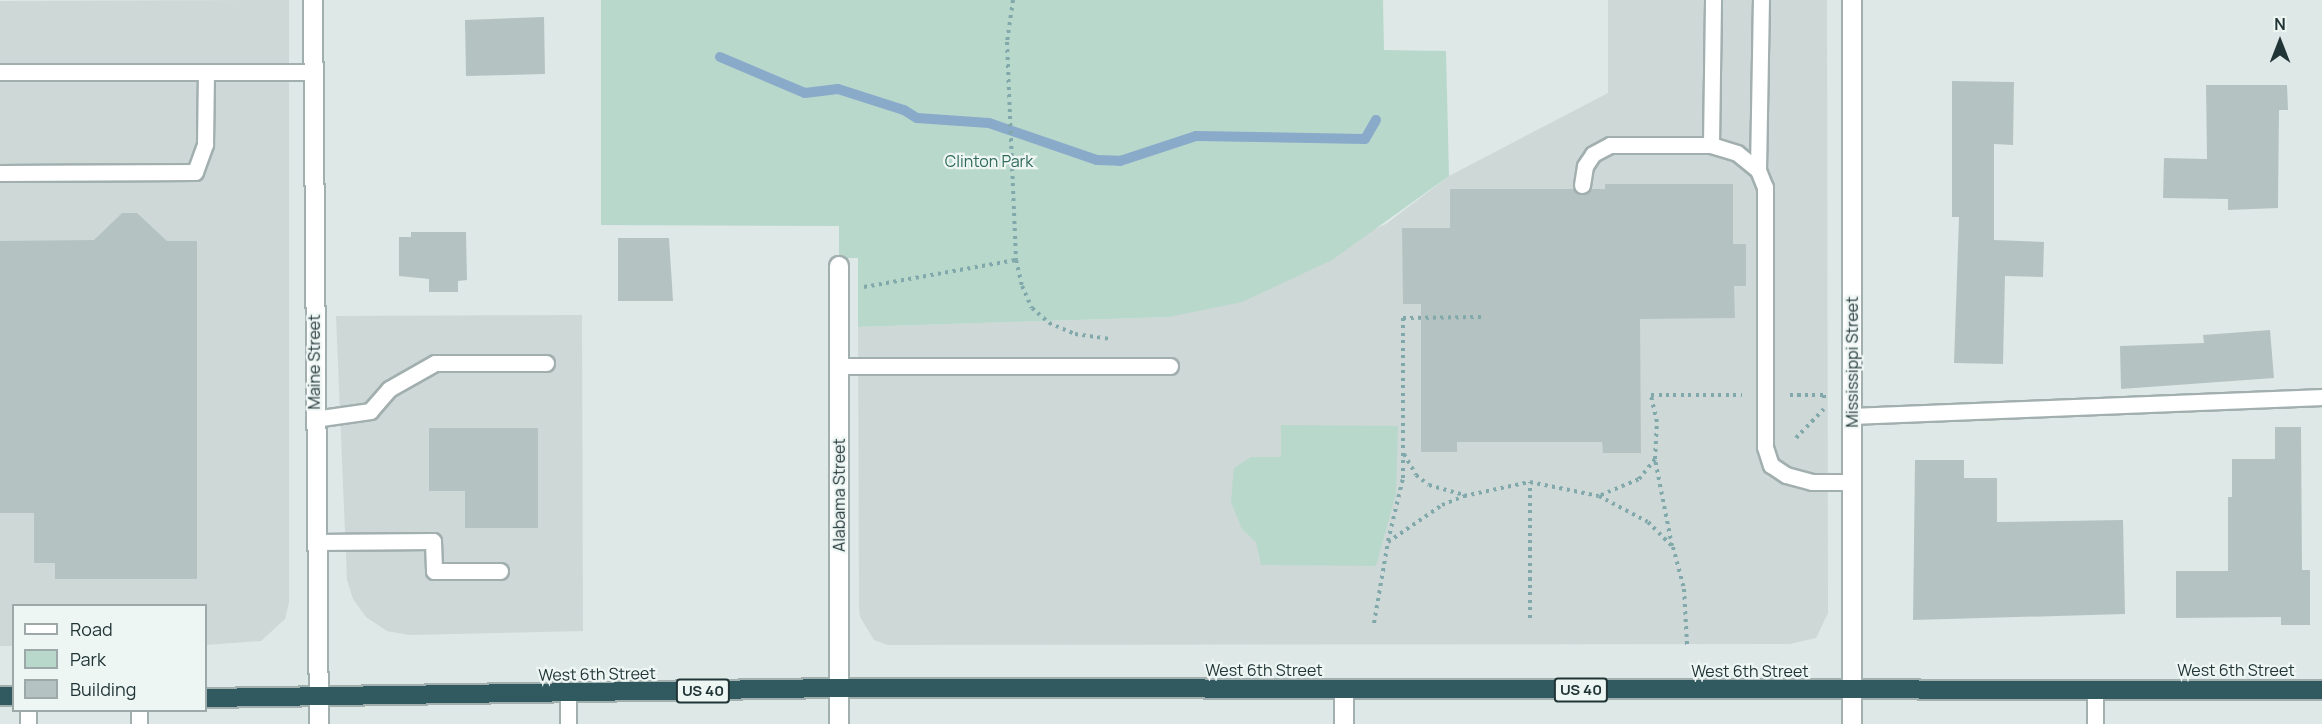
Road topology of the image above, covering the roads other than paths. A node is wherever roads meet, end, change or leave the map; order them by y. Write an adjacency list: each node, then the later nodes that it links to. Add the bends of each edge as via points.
1 (312, 0): 7 (street, Maine Street)
2 (1713, 0): 8 (lane)
3 (1761, 0): 9 (lane)
4 (1852, 0): 17 (street, Mississippi Street)
5 (0, 72): 6 (lane)
6 (206, 72): 7 (lane); 10 (lane, via 206,144 195,172)
7 (313, 72): 18 (street, Maine Street)
8 (1711, 145): 9 (lane, via 1737,153); 11 (lane, via 1610,145 1593,154 1585,166)
9 (1758, 170): 19 (lane, via 1765,187 1765,447 1772,465 1786,475 1812,482)
10 (0, 173)
11 (1582, 185)
12 (840, 266): 14 (street, Alabama Street)
13 (546, 363): 18 (lane, via 435,363 389,389 370,411)
14 (840, 366): 15 (lane); 22 (street, Alabama Street)
15 (1170, 366)
16 (2322, 397): 17 (lane)
17 (1852, 416): 19 (street, Mississippi Street)
18 (314, 419): 20 (street, Maine Street)
19 (1852, 482): 24 (street, Mississippi Street)
20 (316, 542): 21 (lane, via 434,541 434,571); 29 (street, Maine Street)
21 (500, 571)
22 (839, 688): 23 (highway, West 6th Street / US 40); 27 (highway, West 6th Street / US 40); 32 (street, Alabama Street)
23 (1344, 690): 24 (highway, West 6th Street / US 40); 33 (street)
24 (1852, 690): 25 (highway, West 6th Street / US 40); 34 (street, Mississippi Street)
25 (2095, 690): 26 (highway, West 6th Street / US 40); 35 (lane)
26 (2322, 690)
27 (568, 694): 29 (highway, West 6th Street / US 40); 31 (lane)
28 (207, 698): 29 (highway, West 6th Street / US 40)
29 (319, 699): 30 (street, Maine Street)
30 (319, 724)
31 (568, 724)
32 (839, 724)
33 (1344, 724)
34 (1852, 724)
35 (2095, 724)

